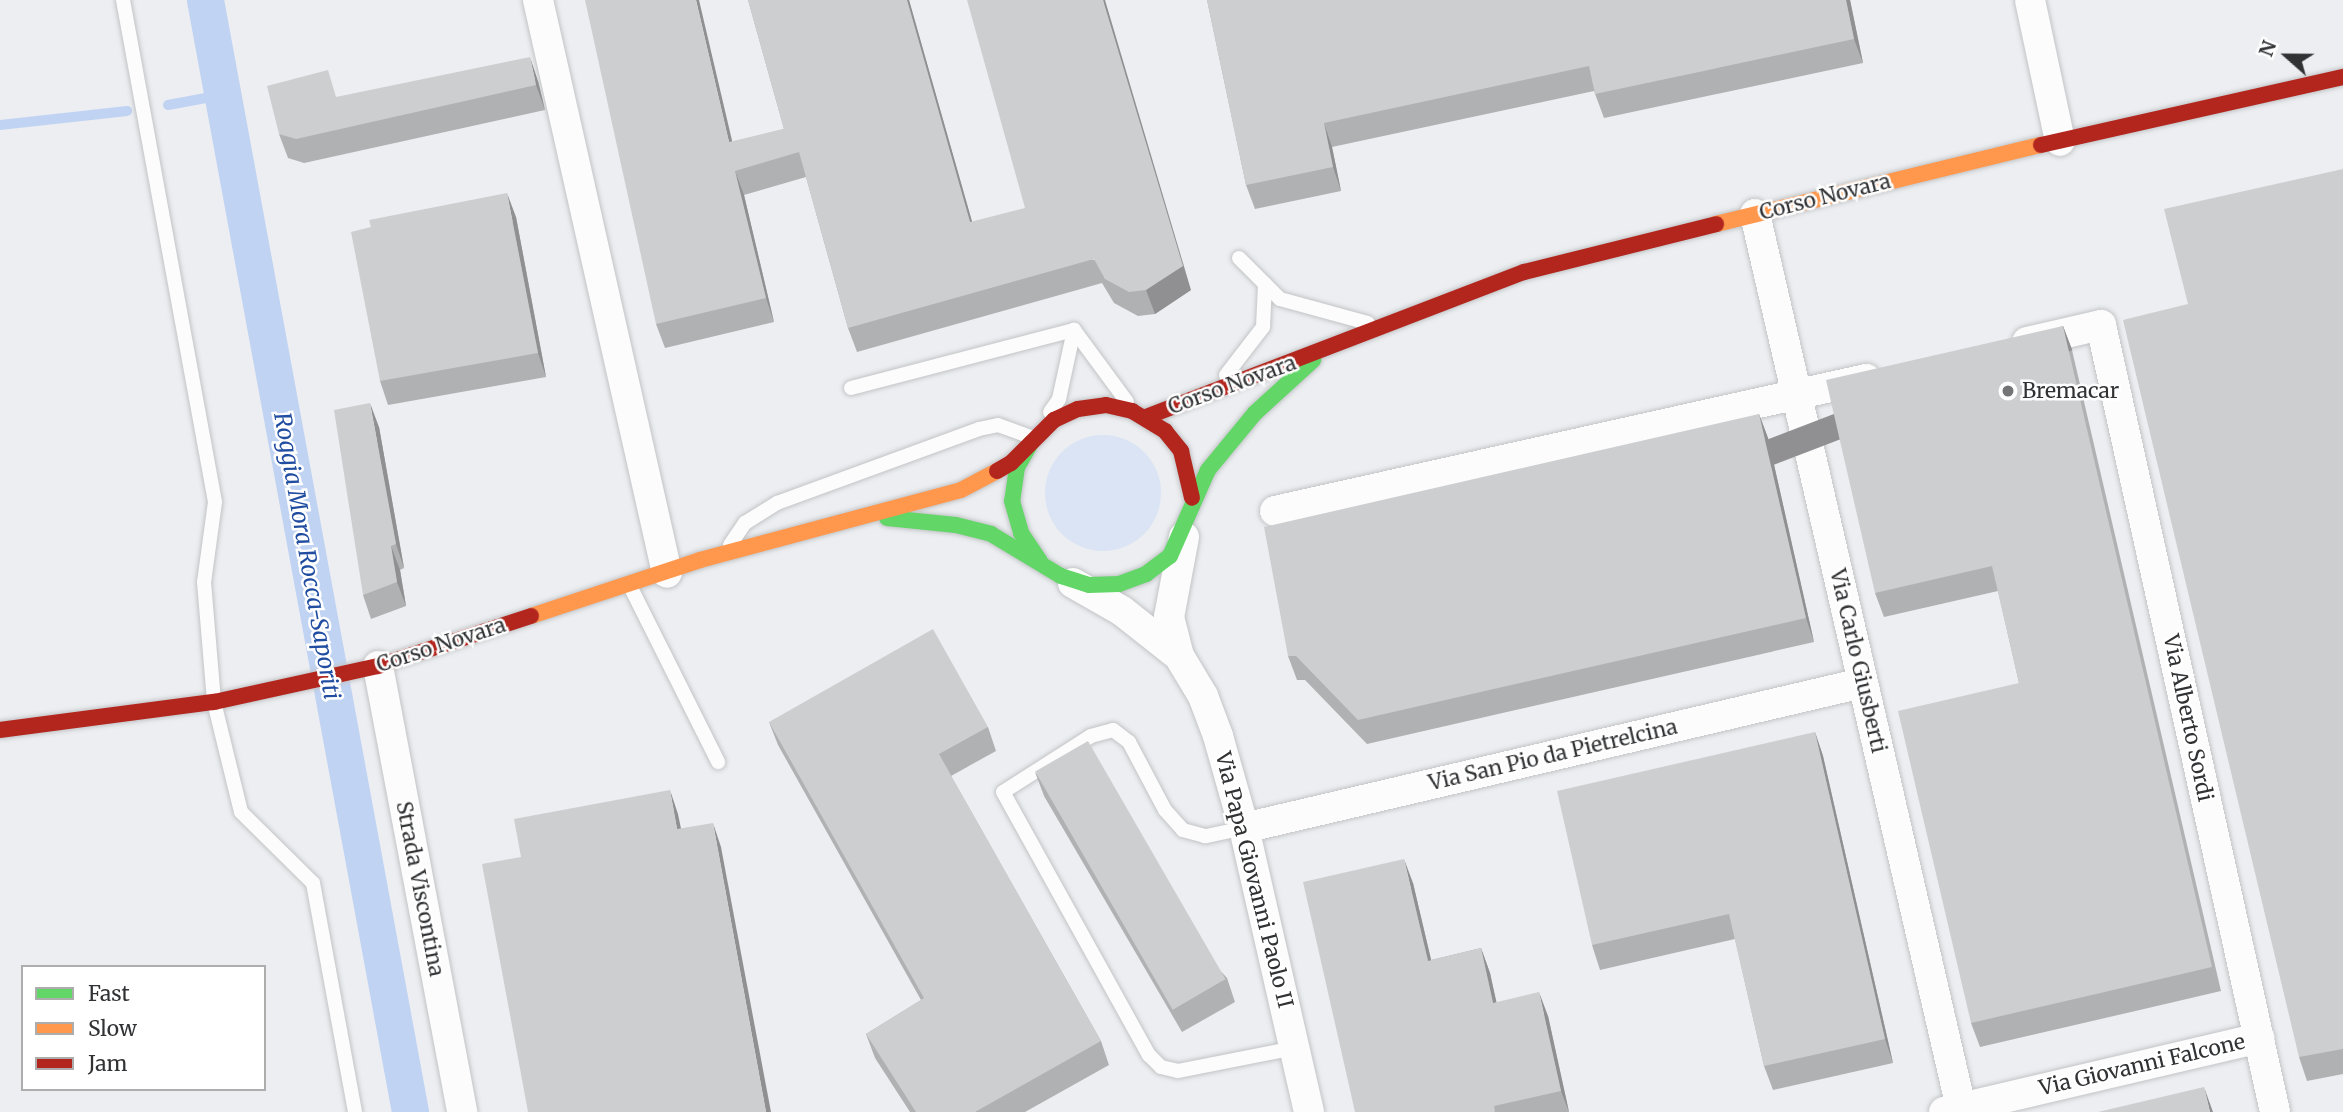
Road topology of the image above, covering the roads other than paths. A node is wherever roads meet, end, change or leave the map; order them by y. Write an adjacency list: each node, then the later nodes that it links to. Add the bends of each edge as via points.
1 (123, 0): 30 (lane, via 215,502 204,582)
2 (538, 0): 25 (street)
3 (2029, 0): 5 (street)
4 (2343, 77): 5 (main road, Corso Novara)
5 (2060, 141): 6 (main road, Corso Novara)
6 (1755, 214): 9 (main road, Corso Novara, via 1524,272); 16 (street, Via Carlo Giusberti)
7 (1239, 258): 8 (lane)
8 (1265, 284): 9 (lane, via 1280,299); 14 (lane, via 1263,327)
9 (1378, 325): 12 (main road, Corso Novara)
10 (1074, 330): 15 (lane); 17 (lane); 18 (lane, via 1059,399)
11 (1996, 349): 34 (street, Via Alberto Sordi, via 2101,325)
12 (1319, 354): 14 (main road, Corso Novara); 19 (main road, Corso Novara, via 1230,441)
13 (1890, 373): 16 (street)
14 (1216, 387): 17 (main road, Corso Novara)
15 (850, 388)
16 (1798, 394): 20 (street); 29 (street, Via Carlo Giusberti)
17 (1139, 414): 18 (main road, Corso Novara, via 1105,405 1078,409 1054,420); 19 (main road, Corso Novara, via 1181,451)
18 (1033, 438): 21 (main road, Corso Novara, via 1011,463 961,490); 23 (lane, via 998,425 979,429 819,486 777,503 745,523); 24 (main road, Corso Novara, via 1017,467 1012,501 1021,533)
19 (1192, 498): 22 (main road, Corso Novara)
20 (1275, 511)
21 (871, 516): 23 (main road, Corso Novara, via 825,523); 24 (main road, Corso Novara, via 956,525 991,534)
22 (1185, 530): 24 (main road, Corso Novara, via 1170,556 1146,574 1119,584 1089,585); 27 (street, Via Papa Giovanni Paolo II, via 1169,617)
23 (724, 553): 25 (main road, Corso Novara)
24 (1050, 568): 27 (street, Via Papa Giovanni Paolo II, via 1122,611)
25 (667, 573): 26 (main road, Corso Novara)
26 (630, 586): 28 (main road, Corso Novara); 32 (lane)
27 (1179, 656): 33 (street, Via Papa Giovanni Paolo II, via 1203,696)
28 (365, 669): 30 (main road, Corso Novara); 38 (street, Strada Viscontina)
29 (1862, 682): 33 (street, Via San Pio da Pietrelcina); 36 (street, Via Carlo Giusberti)
30 (214, 702): 31 (main road, Corso Novara); 37 (lane, via 241,812 313,883)
31 (0, 730)
32 (718, 762)
33 (1244, 828): 35 (street, Via Papa Giovanni Paolo II); 35 (lane, via 1205,836 1183,830 1165,810 1129,742 1113,730 1091,736 1003,792 1149,1055 1161,1067 1178,1071)
34 (2259, 1038): 36 (street, Via Giovanni Falcone); 40 (street, Via Alberto Sordi)
35 (1295, 1048): 39 (street, Via Papa Giovanni Paolo II)
36 (1953, 1110)
37 (355, 1112)
38 (462, 1112)
39 (1309, 1112)
40 (2275, 1112)

